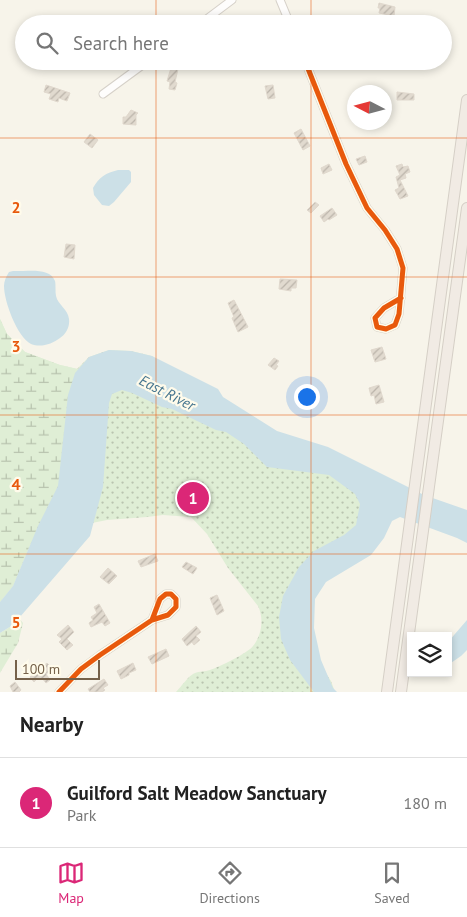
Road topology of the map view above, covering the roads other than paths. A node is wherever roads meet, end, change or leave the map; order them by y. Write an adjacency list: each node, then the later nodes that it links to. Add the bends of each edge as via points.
1 (232, 0): 3 (street)
2 (280, 0): 4 (street)
3 (212, 15)
4 (286, 15)
5 (136, 70): 7 (street)
6 (309, 70): 10 (street, via 367,208 397,249 403,268)
7 (103, 94)
8 (467, 100): 13 (highway)
9 (467, 208): 14 (highway)
10 (401, 298): 10 (street, via 375,318 377,327 386,329 395,325)
11 (152, 620): 12 (street, via 81,669)
12 (59, 692)
13 (387, 692)
14 (401, 692)

